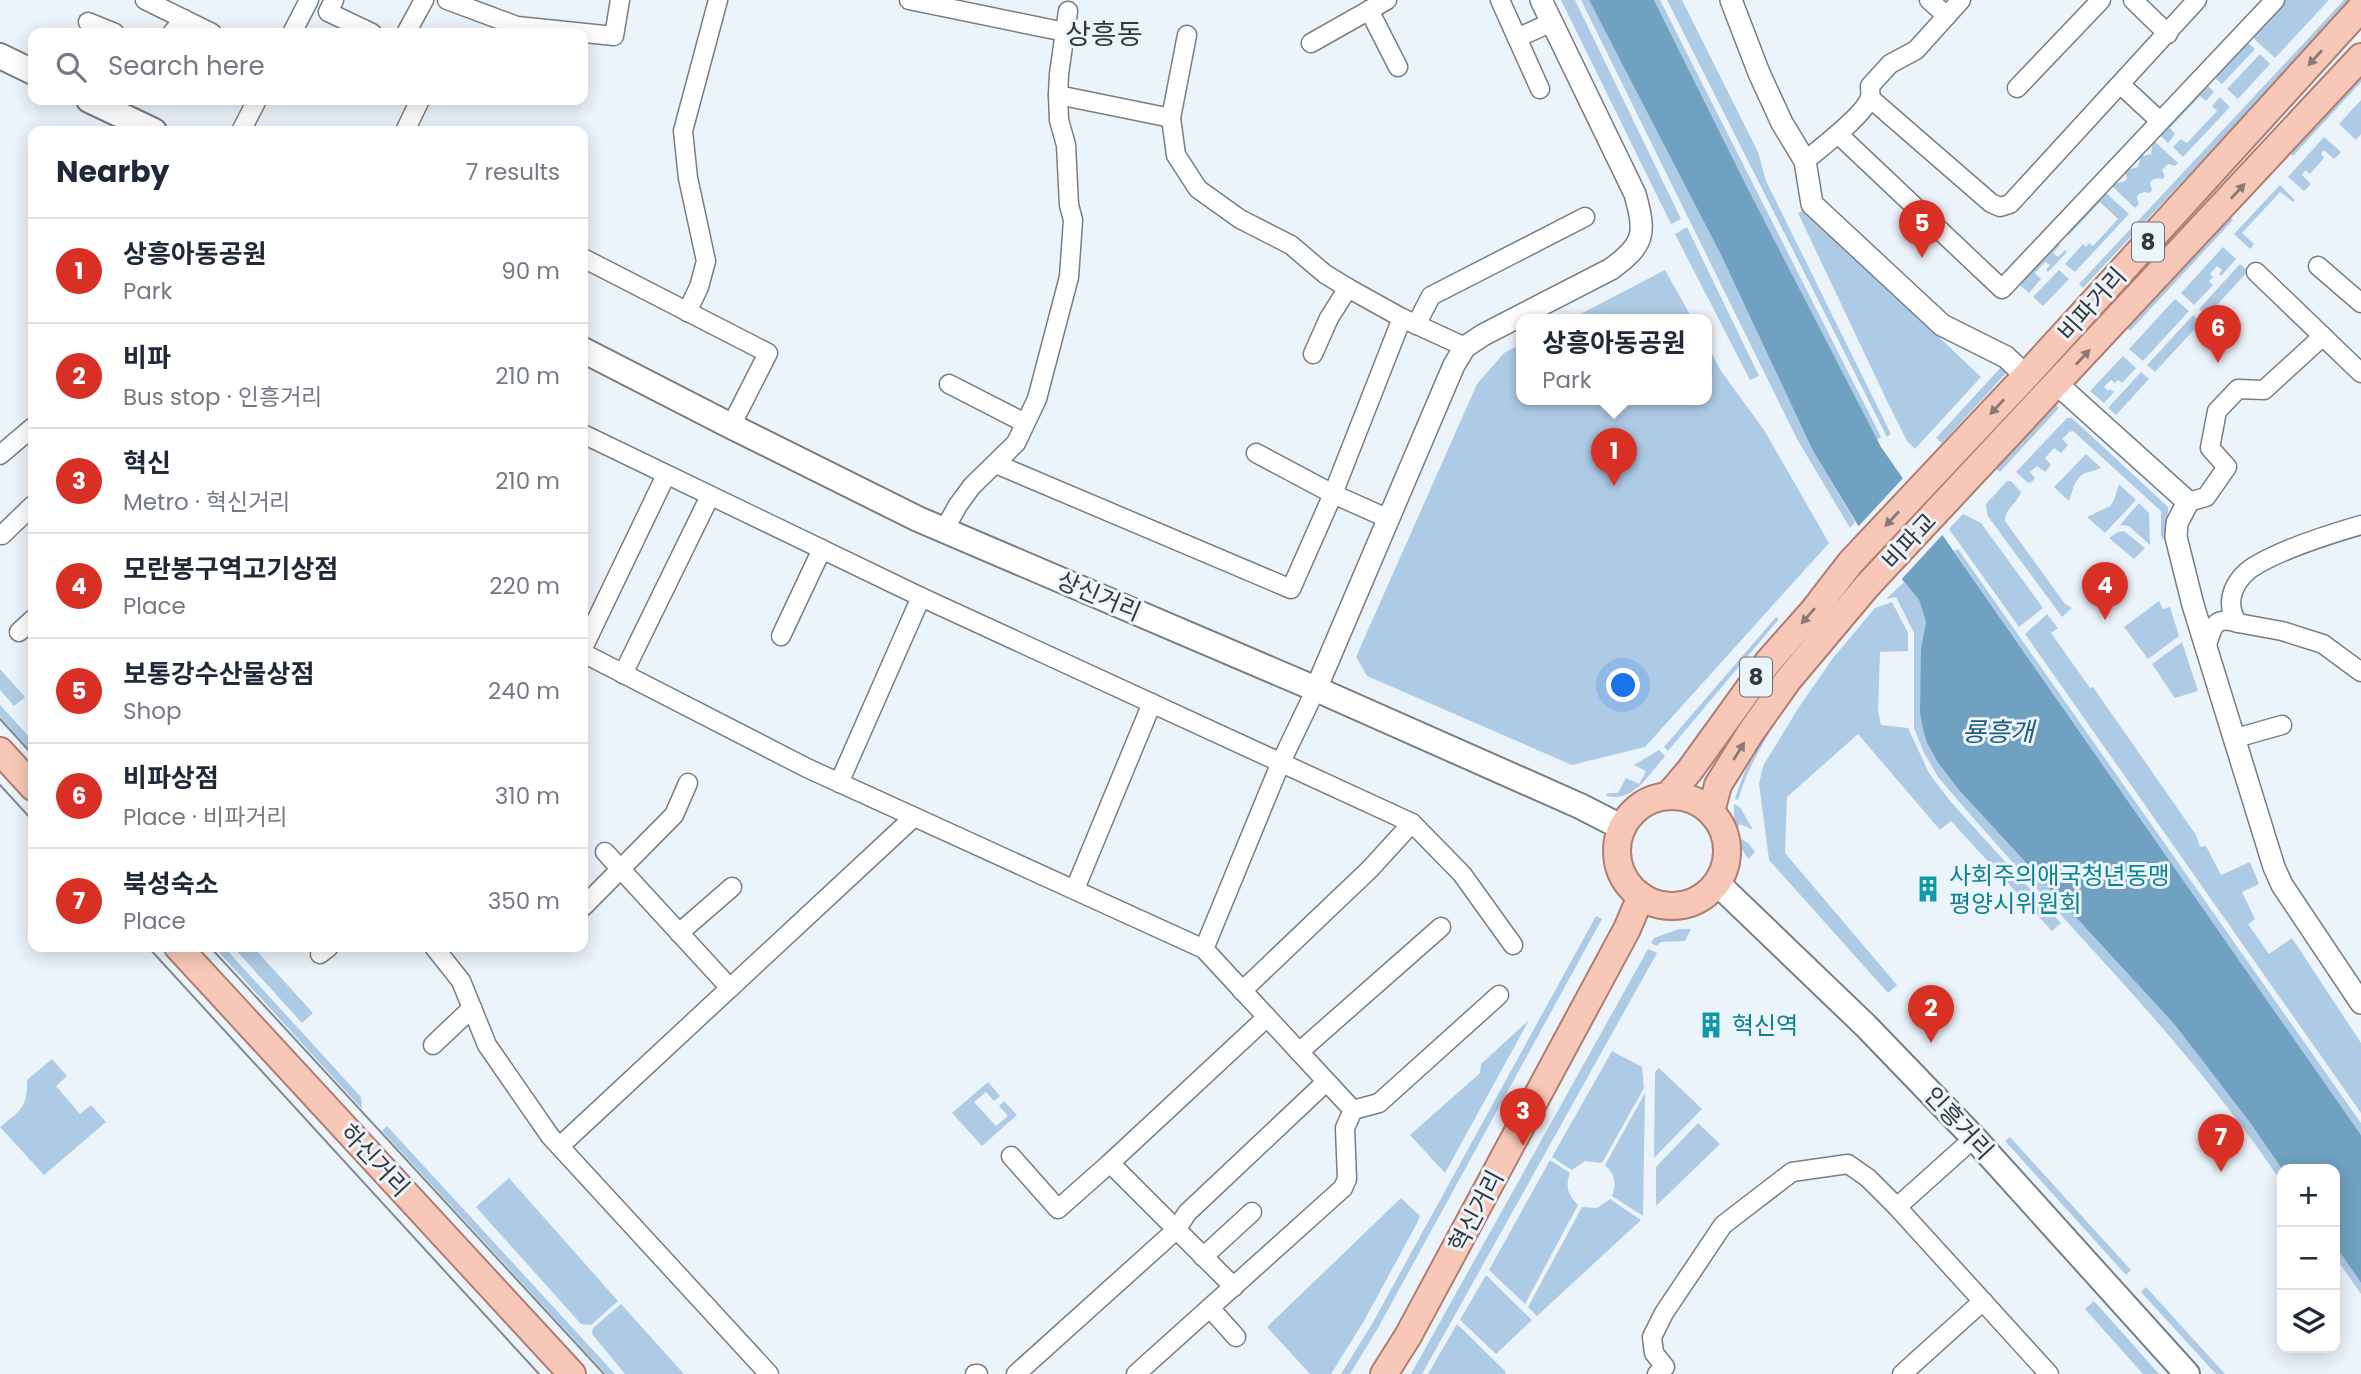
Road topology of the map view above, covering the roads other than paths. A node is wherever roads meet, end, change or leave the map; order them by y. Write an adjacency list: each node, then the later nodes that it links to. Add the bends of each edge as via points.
1 (145, 0): 23 (street)
2 (309, 0): 29 (street)
3 (334, 0): 30 (street, via 328,12)
4 (424, 0): 31 (street)
5 (447, 0): 32 (street, via 517,26)
6 (620, 0): 34 (street, via 614,36)
7 (718, 0): 64 (street, via 683,131 706,261)
8 (909, 0): 33 (street)
9 (1387, 0): 20 (street)
10 (1500, 0): 37 (street)
11 (1541, 0): 25 (street)
12 (1929, 0): 22 (street)
13 (1961, 0): 22 (street)
14 (2101, 0): 44 (street)
15 (2133, 0): 35 (street)
16 (2197, 0): 35 (street)
17 (2275, 0): 52 (street)
18 (1735, 3): 57 (street, via 1759,73)
19 (2361, 8): 73 (main road, 비파거리 / 8, one-way to 73)
20 (1369, 10): 38 (street); 41 (street)
21 (1068, 11): 33 (street)
22 (1947, 16): 47 (street, via 1916,50 1890,64 1870,86)
23 (184, 19): 27 (street); 28 (street)
24 (88, 22): 26 (street)
25 (1552, 22): 37 (street); 65 (street, via 1635,194 1641,237 1629,256 1611,269)
26 (103, 28)
27 (176, 28)
28 (202, 28)
29 (295, 28)
30 (362, 28)
31 (409, 28)
32 (536, 28)
33 (1065, 32): 46 (street)
34 (588, 33)
35 (2168, 34): 43 (street)
36 (1187, 36): 51 (street)
37 (1517, 38): 45 (street)
38 (1311, 43)
39 (0, 56): 42 (main road)
40 (2361, 57): 75 (main road, 비파거리 / 8, one-way to 40)
41 (1398, 67)
42 (28, 70)
43 (2121, 85): 47 (street, via 2010,204 2000,207); 52 (street)
44 (2017, 88)
45 (1540, 89)
46 (1058, 95): 51 (street); 76 (street, via 1074,236 1069,277 1037,399)
47 (1870, 98): 56 (street)
48 (99, 105): 53 (main road)
49 (254, 105): 54 (street)
50 (418, 105): 55 (street)
51 (1171, 118): 62 (street, via 1176,155 1198,189 1240,219 1291,246)
52 (2160, 121): 56 (street, via 2002,289)
53 (144, 126)
54 (244, 126)
55 (407, 126)
56 (1838, 134): 57 (street)
57 (1805, 161): 73 (street, via 1812,204 1942,325 2006,358)
58 (1586, 217): 67 (street, via 1431,296)
59 (588, 261): 64 (street)
60 (2318, 266): 63 (street)
61 (2256, 272): 68 (street)
62 (1348, 288): 67 (street); 71 (street)
63 (2361, 303)
64 (687, 312): 77 (street, via 768,352)
65 (1523, 314)
66 (1516, 317): 69 (street)
67 (1409, 321): 69 (street); 85 (street)
68 (2323, 336): 72 (street); 88 (street, via 2264,390 2238,389 2217,411 2210,448 2227,467 2206,497)
69 (1465, 347): 90 (street)
70 (588, 353): 77 (main road, 상신거리)
71 (1313, 354)
72 (2361, 373)
73 (2026, 376): 84 (main road, 비파거리 / 8, one-way to 84)
74 (949, 384): 76 (street)
75 (2057, 384): 87 (main road, 비파거리 / 8); 88 (street)
76 (1025, 423): 82 (street, via 1016,443)
77 (731, 426): 92 (main road, 상신거리)
78 (28, 431): 81 (street)
79 (588, 436): 83 (street)
80 (1256, 453): 85 (street)
81 (0, 455)
82 (996, 464): 85 (street, via 1291,589); 92 (street, via 972,486)
83 (666, 475): 86 (street); 100 (street)
84 (1933, 475): 113 (main road, 비파교 / 8, one-way to 113, via 1851,562 1768,662)
85 (1333, 494): 90 (street)
86 (710, 496): 94 (street); 103 (street)
87 (1952, 496): 114 (main road, 비파교 / 8, one-way to 87, via 1718,785 1788,680 1867,586)
88 (2188, 502): 96 (street, via 2177,523 2176,537)
89 (28, 510): 93 (street)
90 (1389, 519): 104 (street)
91 (2361, 525): 96 (street, via 2256,565 2238,582)
92 (944, 530): 104 (main road, 상신거리)
93 (2, 534)
94 (822, 549): 95 (street); 99 (street)
95 (921, 597): 105 (street); 112 (street)
96 (2217, 617): 102 (street, via 2323,644); 107 (street)
97 (28, 624): 98 (street)
98 (19, 632)
99 (781, 636)
100 (588, 640)
101 (588, 654): 103 (street)
102 (2361, 672)
103 (623, 674): 112 (street)
104 (1316, 690): 109 (street); 117 (main road, 상신거리)
105 (1152, 703): 109 (street); 122 (street)
106 (2282, 725): 107 (street)
107 (2236, 738): 134 (street, via 2281,886)
108 (0, 751): 110 (main road)
109 (1281, 762): 116 (street); 128 (street)
110 (28, 782)
111 (688, 783): 119 (street, via 674,816)
112 (839, 783): 115 (street)
113 (1668, 796): 114 (main road, via 1687,798); 117 (main road, via 1639,807)
114 (1712, 812): 120 (main road, via 1726,836 1728,855)
115 (914, 817): 122 (street); 131 (street)
116 (1412, 823): 127 (street, via 1462,874); 132 (street)
117 (1623, 828): 123 (main road, via 1619,865)
118 (605, 852): 119 (street)
119 (621, 869): 124 (street); 126 (street)
120 (1717, 883): 123 (main road, via 1693,902 1675,906); 141 (main road, 인흥거리)
121 (732, 887): 126 (street)
122 (1074, 889): 128 (street)
123 (1641, 896): 158 (main road, 혁신거리)
124 (588, 902)
125 (1441, 927): 138 (street)
126 (679, 933): 131 (street)
127 (1513, 945)
128 (1204, 949): 132 (street)
129 (183, 952): 154 (main road, 하신거리)
130 (438, 952): 135 (street, via 461,981)
131 (730, 988): 142 (street)
132 (1242, 990): 136 (street)
133 (1499, 995): 140 (street, via 1380,1102)
134 (2361, 1003)
135 (472, 1009): 137 (street); 142 (street, via 487,1045)
136 (1267, 1017): 138 (street); 144 (street)
137 (433, 1045)
138 (1299, 1052): 139 (street)
139 (1326, 1082): 140 (street); 147 (street, via 1187,1213)
140 (1353, 1110): 149 (street, via 1345,1128 1343,1188)
141 (1974, 1138): 145 (street); 161 (main road, 인흥거리)
142 (560, 1146): 155 (street)
143 (1011, 1156): 144 (street, via 1058,1209)
144 (1110, 1163): 147 (street)
145 (1897, 1207): 150 (street); 153 (street, via 1848,1164 1792,1172 1723,1225 1664,1313 1652,1337 1654,1353)
146 (1252, 1212): 148 (street)
147 (1176, 1230): 148 (street); 156 (street)
148 (1203, 1257): 149 (street)
149 (1234, 1287): 151 (street)
150 (1983, 1301): 159 (street); 160 (street)
151 (1210, 1308): 152 (street); 157 (street)
152 (1236, 1337)
153 (1665, 1372)
154 (572, 1374)
155 (769, 1374)
156 (1016, 1374)
157 (1136, 1374)
158 (1384, 1374)
159 (1902, 1374)
160 (2049, 1374)
161 (2187, 1374)

